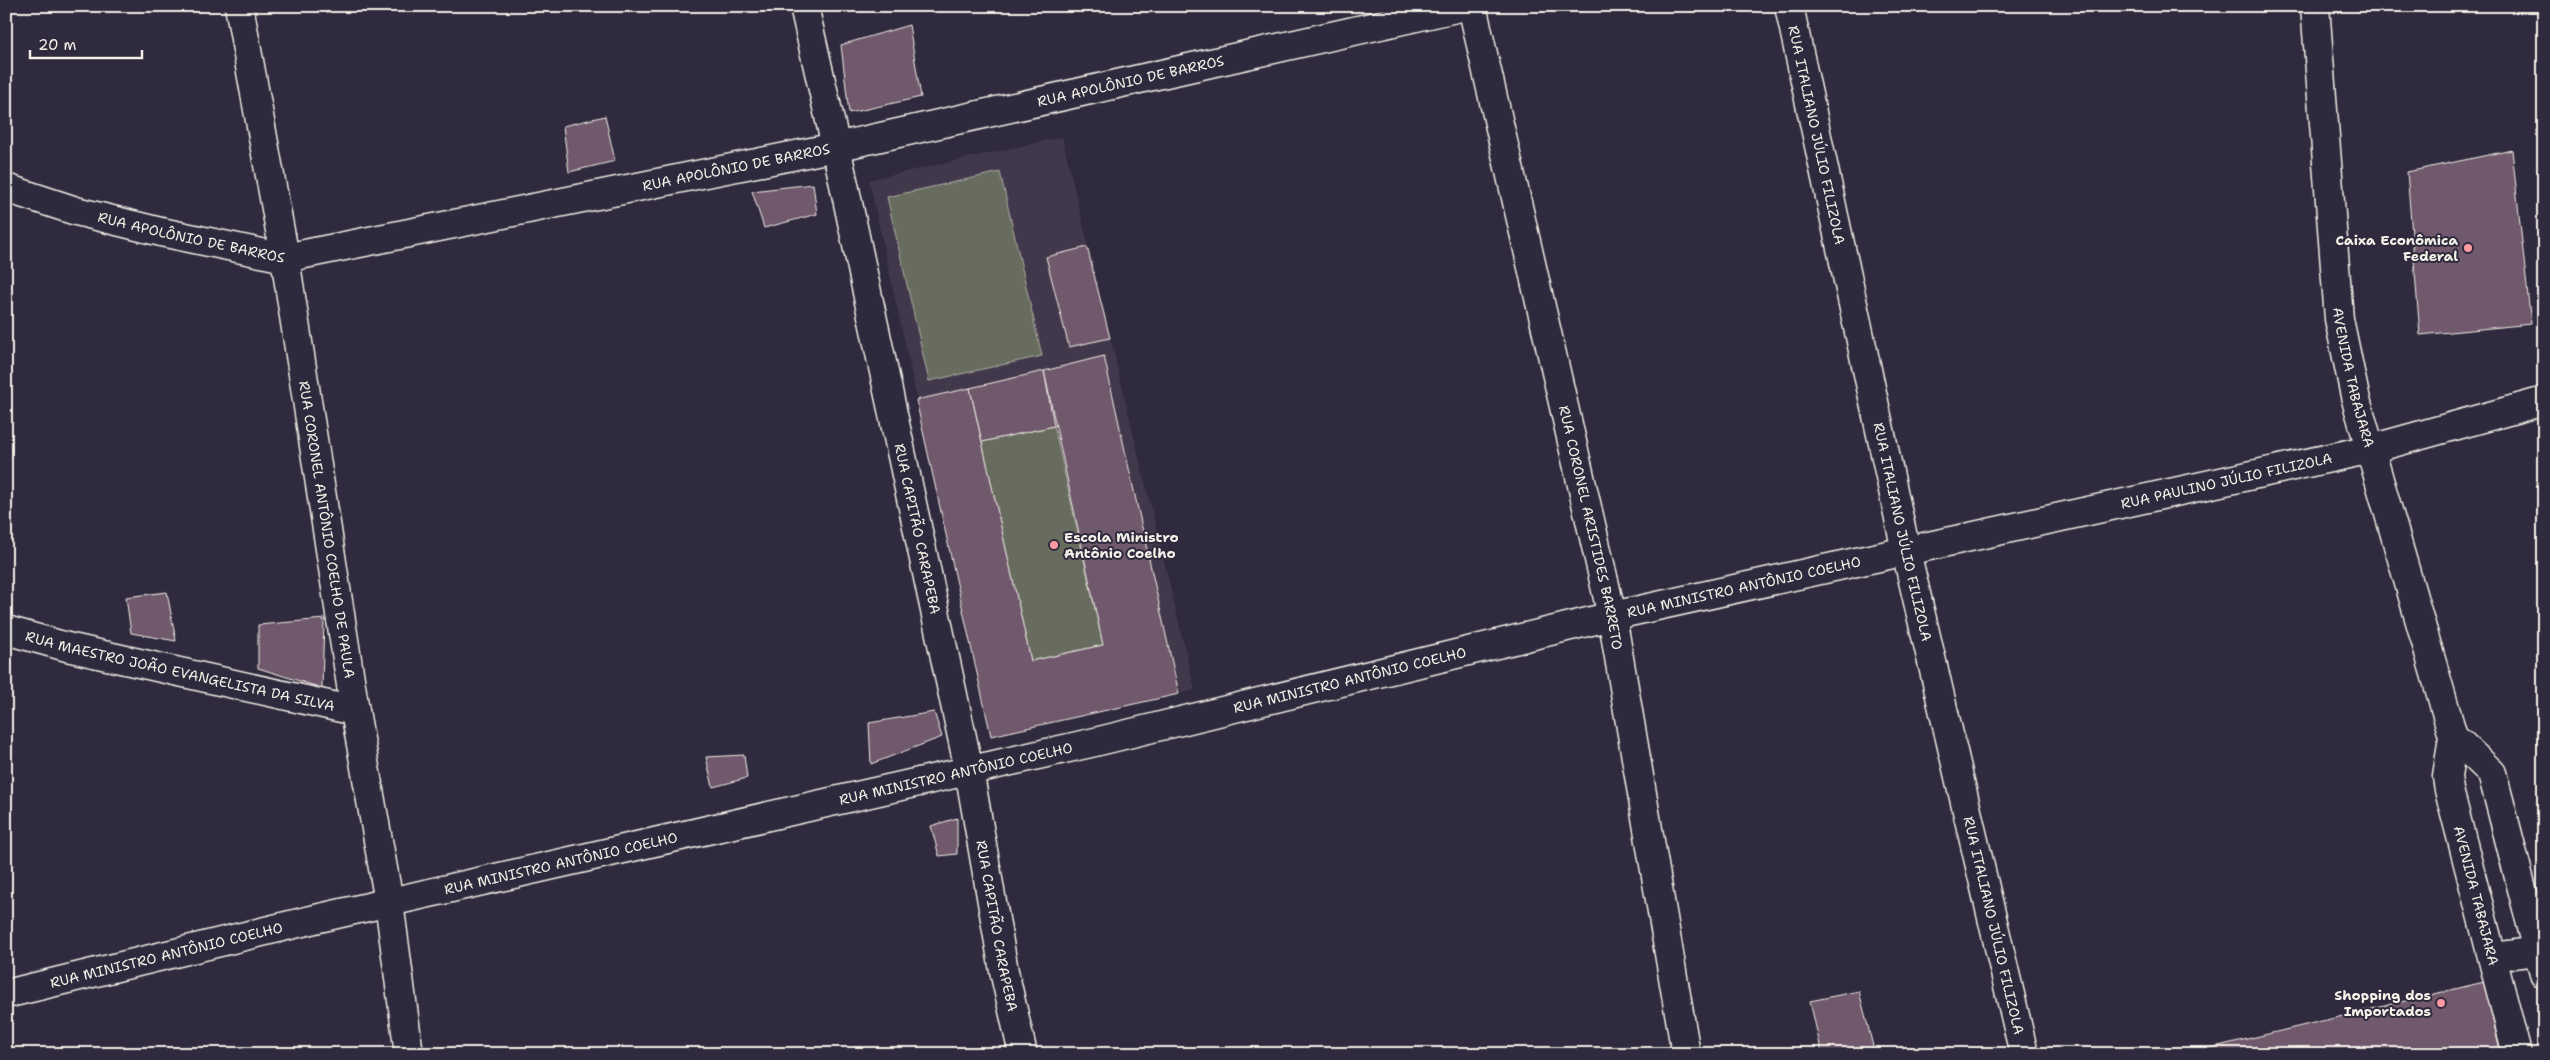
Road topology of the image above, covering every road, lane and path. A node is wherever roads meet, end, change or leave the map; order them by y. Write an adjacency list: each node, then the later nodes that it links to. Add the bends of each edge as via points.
1 (239, 6): 9 (street, RUA CORONEL ANTÔNIO COELHO DE PAULA)
2 (804, 6): 7 (street, RUA CAPITÃO CARAPEBA)
3 (1465, 6): 7 (street, RUA APOLÔNIO DE BARROS)
4 (1472, 6): 13 (street, RUA CORONEL ARISTIDES BARRETO)
5 (1789, 6): 12 (street, RUA ITALIANO JÚLIO FILIZOLA)
6 (2315, 6): 11 (street, AVENIDA TABAJARA, via 2339,319)
7 (836, 147): 9 (street, RUA APOLÔNIO DE BARROS); 17 (street, RUA CAPITÃO CARAPEBA)
8 (6, 188): 9 (street, RUA APOLÔNIO DE BARROS, via 76,211)
9 (285, 258): 15 (street, RUA CORONEL ANTÔNIO COELHO DE PAULA)
10 (2544, 401): 11 (street, RUA PAULINO JÚLIO FILIZOLA)
11 (2370, 450): 12 (street, RUA PAULINO JÚLIO FILIZOLA); 16 (street, AVENIDA TABAJARA)
12 (1906, 551): 13 (street, RUA MINISTRO ANTÔNIO COELHO); 25 (street, RUA ITALIANO JÚLIO FILIZOLA)
13 (1612, 616): 17 (street, RUA MINISTRO ANTÔNIO COELHO, via 1105,740); 24 (street, RUA CORONEL ARISTIDES BARRETO)
14 (6, 630): 15 (street, RUA MAESTRO JOÃO EVANGELISTA DA SILVA, via 68,647)
15 (355, 711): 18 (street, RUA CORONEL ANTÔNIO COELHO DE PAULA)
16 (2453, 736): 19 (street, AVENIDA TABAJARA, via 2448,783); 20 (street, via 2492,773)
17 (968, 770): 18 (street, RUA MINISTRO ANTÔNIO COELHO); 23 (street, RUA CAPITÃO CARAPEBA, via 1004,971)
18 (389, 902): 21 (street, RUA MINISTRO ANTÔNIO COELHO); 22 (street, RUA CORONEL ANTÔNIO COELHO DE PAULA)
19 (2493, 958): 20 (street); 26 (street, AVENIDA TABAJARA)
20 (2542, 959)
21 (6, 994)
22 (409, 1054)
23 (1023, 1054)
24 (1686, 1054)
25 (2024, 1054)
26 (2517, 1054)

